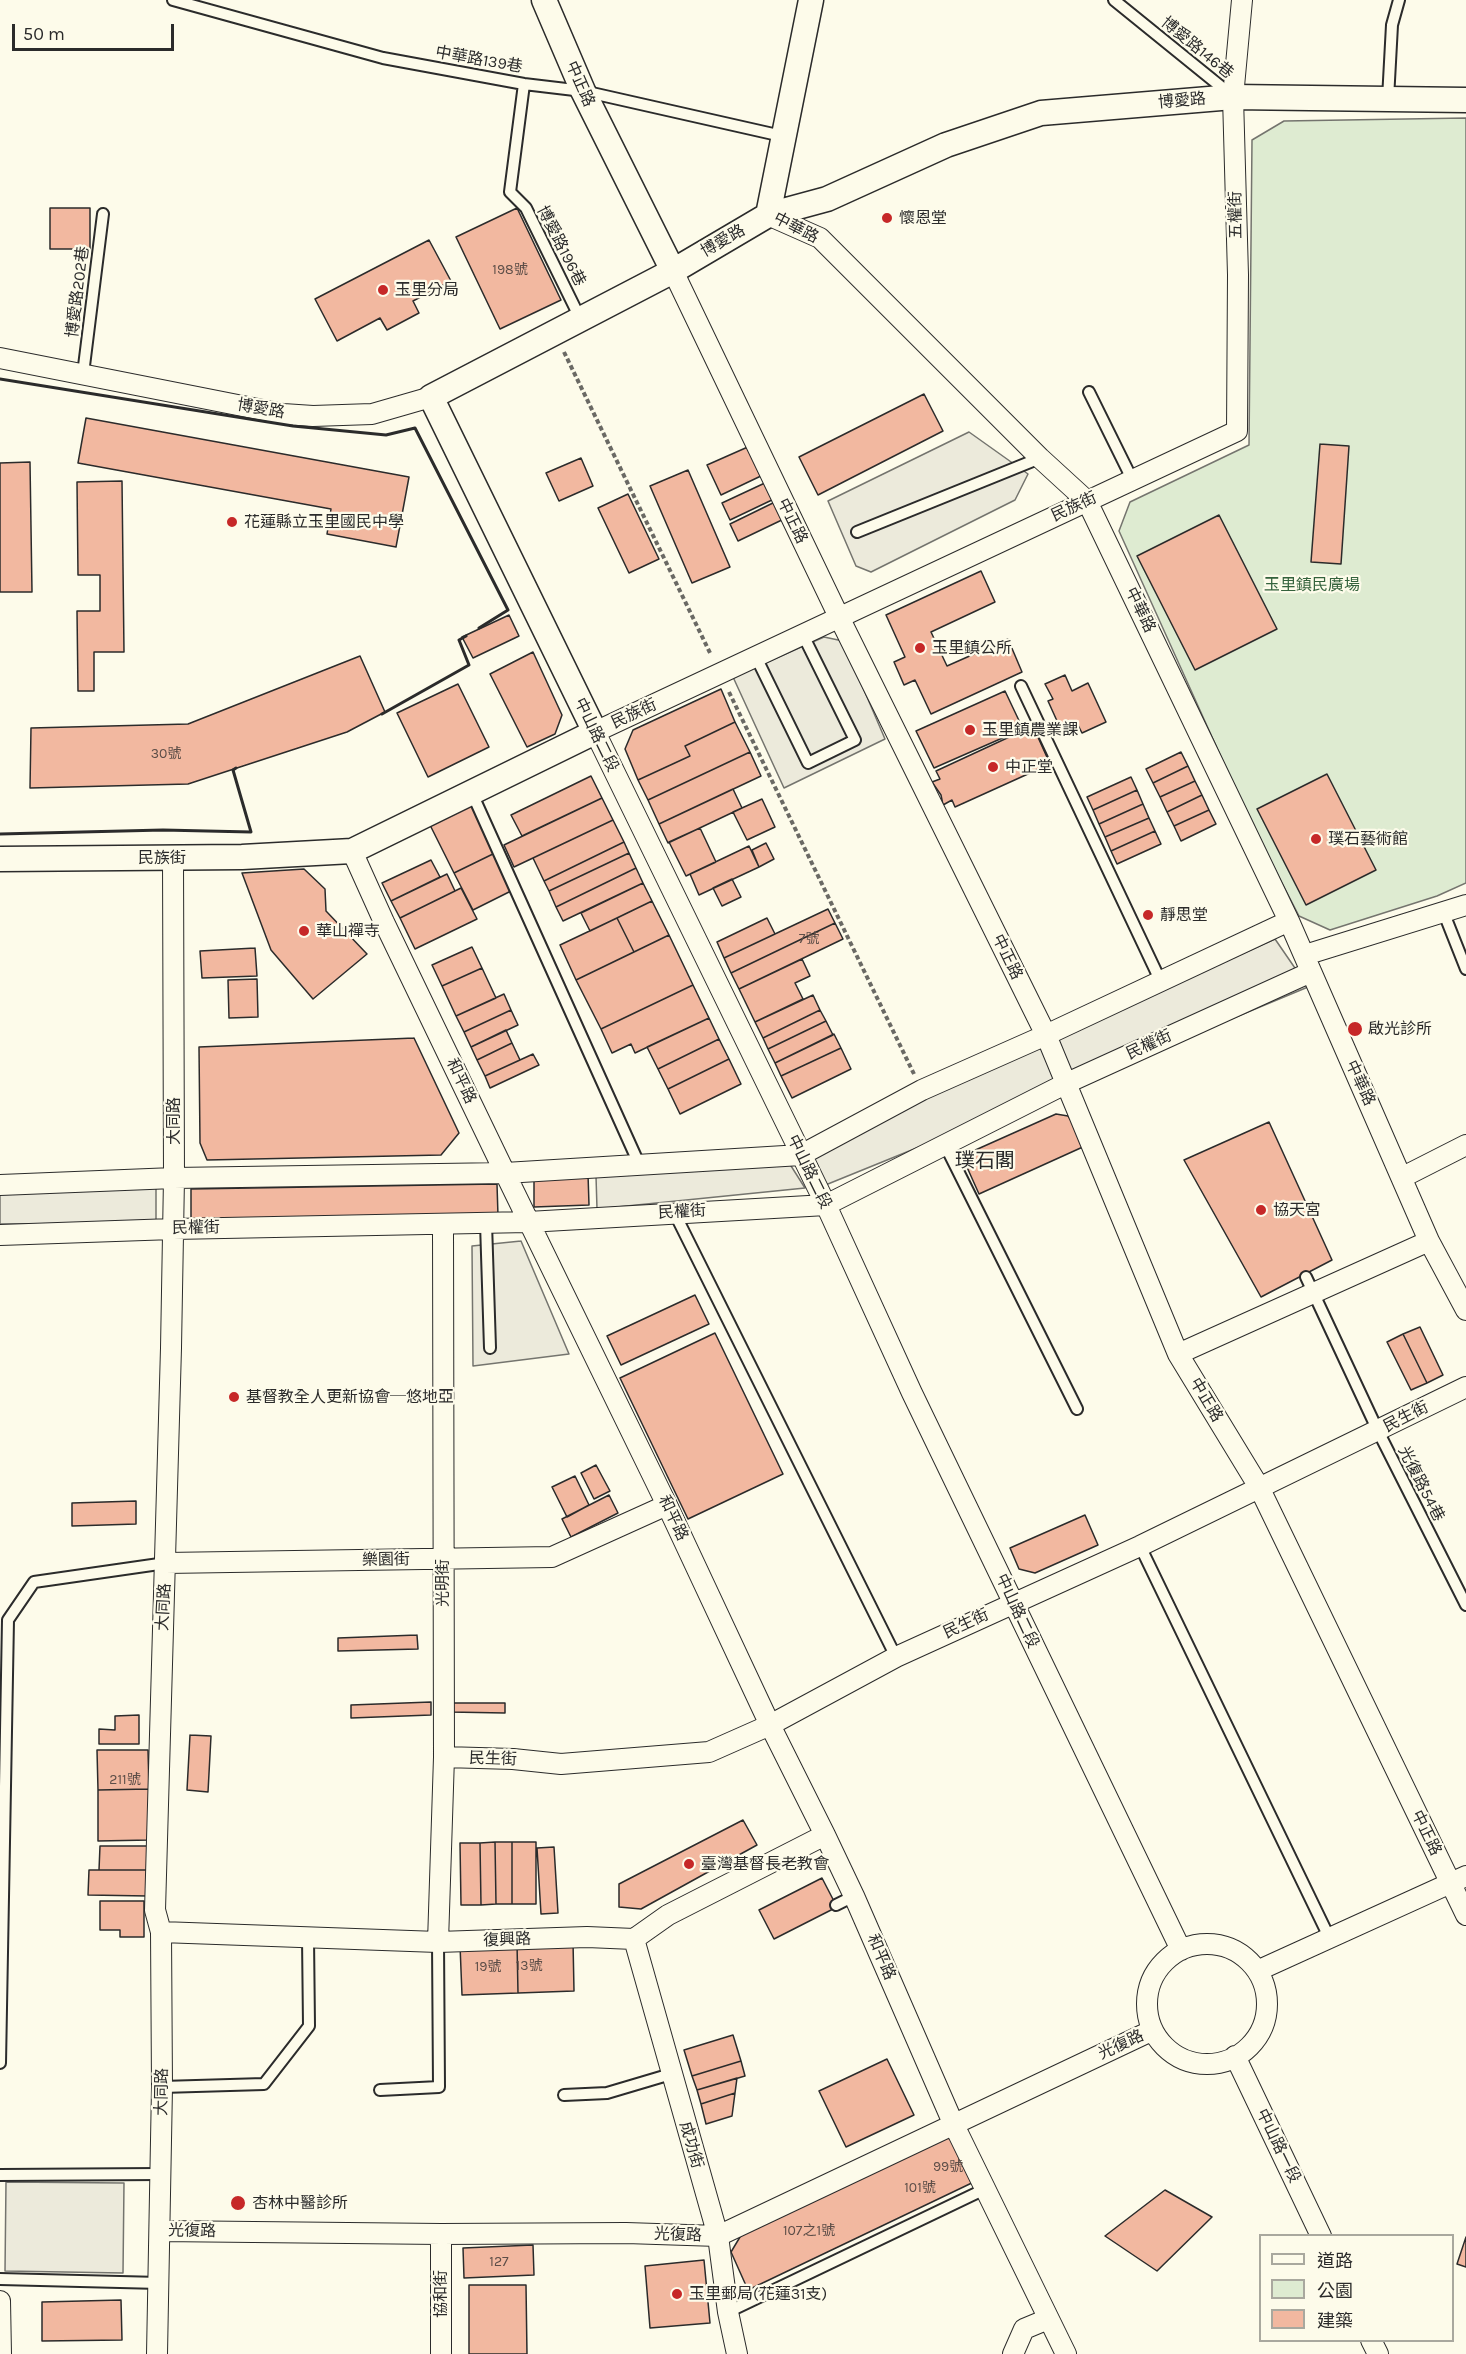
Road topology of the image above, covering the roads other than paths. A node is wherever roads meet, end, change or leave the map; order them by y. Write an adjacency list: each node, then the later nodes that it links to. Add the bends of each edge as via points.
1 (173, 0): 7 (lane, 中華路139巷, via 383,58)
2 (544, 0): 8 (street, 中正路)
3 (811, 0): 12 (street, 中華路)
4 (1114, 0): 9 (lane, 博愛路146巷)
5 (1242, 0): 9 (street, 五權街)
6 (1399, 0): 10 (lane, via 1392,25)
7 (524, 84): 8 (lane, 中華路139巷); 16 (lane, 博愛路196巷, via 510,192 526,208)
8 (583, 91): 12 (lane, 中華路139巷); 15 (street, 中正路)
9 (1233, 97): 10 (street, 博愛路); 14 (street, 博愛路, via 1041,112 946,145 827,199); 21 (street, 五權街)
10 (1388, 99): 11 (street, 博愛路)
11 (1466, 100)
12 (782, 136): 14 (street, 中華路)
13 (103, 214): 18 (lane, 博愛路202巷)
14 (768, 215): 15 (street, 博愛路); 22 (street, 中華路, via 820,238)
15 (673, 271): 16 (street, 博愛路); 26 (street, 中正路)
16 (580, 318): 20 (street, 博愛路)
17 (0, 358): 18 (street, 博愛路)
18 (83, 374): 20 (street, 博愛路, via 283,414 372,414)
19 (1089, 392): 23 (lane)
20 (431, 397): 30 (street, 中山路二段)
21 (1237, 431): 23 (street, 民族街)
22 (1040, 458): 24 (street, 中華路); 25 (lane)
23 (1132, 479): 24 (street, 民族街)
24 (1087, 501): 26 (street, 民族街); 37 (street, 中華路)
25 (857, 532)
26 (839, 617): 27 (street, 民族街); 41 (street, 中正路)
27 (803, 634): 28 (street, 民族街); 28 (lane, via 855,740 827,754 808,763)
28 (756, 657): 30 (street, 民族街)
29 (1021, 686): 40 (lane)
30 (595, 732): 31 (street, 民族街); 45 (street, 中山路二段)
31 (471, 791): 32 (street, 民族街); 46 (lane)
32 (352, 851): 33 (street, 民族街); 47 (street, 和平路)
33 (173, 858): 34 (street, 民族街); 49 (street, 大同路)
34 (0, 859)
35 (1466, 905): 36 (street, 民權街)
36 (1443, 911): 38 (street, 民權街); 39 (lane)
37 (1289, 921): 38 (street, 中華路); 40 (street)
38 (1308, 964): 42 (street, 民權街); 48 (street, 中華路)
39 (1466, 969)
40 (1161, 982): 41 (street)
41 (1046, 1035): 42 (street, 中正路); 45 (street, via 922,1089)
42 (1066, 1083): 43 (street, 民權街); 62 (street, 中正路)
43 (945, 1145): 51 (street, 民權街); 64 (lane)
44 (1466, 1145): 48 (street)
45 (801, 1155): 46 (street); 51 (street, 中山路二段)
46 (640, 1166): 47 (street)
47 (505, 1173): 49 (street); 54 (street, 和平路)
48 (1403, 1177): 58 (street, 中華路)
49 (174, 1178): 50 (street); 56 (street, 大同路)
50 (0, 1185)
51 (826, 1205): 52 (street, 民權街); 71 (street, 中山路二段)
52 (674, 1212): 54 (street, 民權街); 73 (lane)
53 (486, 1222): 54 (street, 民權街); 55 (street, 民權街); 61 (lane)
54 (528, 1222): 67 (street, 和平路)
55 (443, 1224): 56 (street, 民權街); 69 (street, 光明街)
56 (173, 1229): 57 (street, 民權街); 70 (street, 大同路)
57 (0, 1235)
58 (1429, 1241): 59 (street); 60 (street, 中華路)
59 (1310, 1285): 62 (street); 65 (lane, 光復路54巷)
60 (1466, 1310)
61 (490, 1348)
62 (1178, 1354): 66 (street, 中正路)
63 (1466, 1387): 65 (street, 民生街)
64 (1077, 1409)
65 (1378, 1431): 66 (street, 民生街); 72 (lane, 光復路54巷)
66 (1259, 1487): 68 (street, 民生街); 77 (street, 中正路)
67 (667, 1505): 69 (street, 樂園街, via 552,1557); 74 (street, 和平路)
68 (1140, 1546): 71 (street, 民生街); 84 (lane)
69 (443, 1559): 70 (street, 樂園街); 75 (street, 光明街)
70 (166, 1563): 81 (street, 大同路, via 155,1910); 90 (lane, via 34,1582 8,1620)
71 (1014, 1602): 73 (street, 民生街); 86 (street, 中山路二段)
72 (1466, 1605)
73 (896, 1657): 74 (street, 民生街)
74 (770, 1725): 75 (street, 民生街, via 709,1752 561,1764); 76 (street, 和平路)
75 (444, 1758): 85 (street, 光明街)
76 (825, 1835): 78 (street, 和平路); 83 (street, via 668,1915)
77 (1458, 1880): 80 (street, 中正路); 84 (street)
78 (854, 1896): 79 (lane); 95 (street, 和平路)
79 (836, 1905)
80 (1466, 1915)
81 (161, 1932): 82 (street, 復興路); 92 (street, 大同路)
82 (308, 1938): 85 (street, 復興路); 92 (lane, via 309,2026 264,2084)
83 (634, 1939): 85 (street, 復興路); 91 (street, 成功街)
84 (1330, 1939): 87 (street)
85 (438, 1942): 93 (lane, via 439,2087)
86 (1181, 1950): 87 (street, via 1194,1945 1222,1946 1248,1960); 88 (street, via 1160,1966 1150,1983 1146,2003)
87 (1257, 1971): 89 (street, via 1266,1994 1266,2013 1260,2032)
88 (1151, 2031): 89 (street, via 1173,2054 1192,2062 1212,2064); 95 (street, 光復路)
89 (1235, 2056): 101 (street, 中山路一段)
90 (0, 2063)
91 (671, 2074): 94 (lane, via 607,2093); 102 (street, 成功街)
92 (162, 2087): 96 (street, 大同路)
93 (380, 2090)
94 (564, 2095)
95 (953, 2123): 98 (street, 和平路); 102 (street, 光復路)
96 (160, 2174): 97 (lane); 99 (street, 大同路)
97 (0, 2175)
98 (985, 2189): 106 (lane); 107 (street, 和平路)
99 (160, 2231): 100 (street, 光復路); 104 (street, 大同路)
100 (441, 2234): 102 (street, 光復路); 110 (street, 協和街)
101 (1321, 2234)
102 (718, 2236): 106 (street, 成功街)
103 (0, 2279): 104 (lane)
104 (160, 2283): 109 (street, 大同路)
105 (0, 2301): 108 (street)
106 (728, 2312): 111 (street, 成功街)
107 (1048, 2319): 112 (street, via 1024,2329); 113 (street, 和平路)
108 (1, 2354)
109 (158, 2354)
110 (441, 2354)
111 (736, 2354)
112 (1013, 2354)
113 (1066, 2354)

